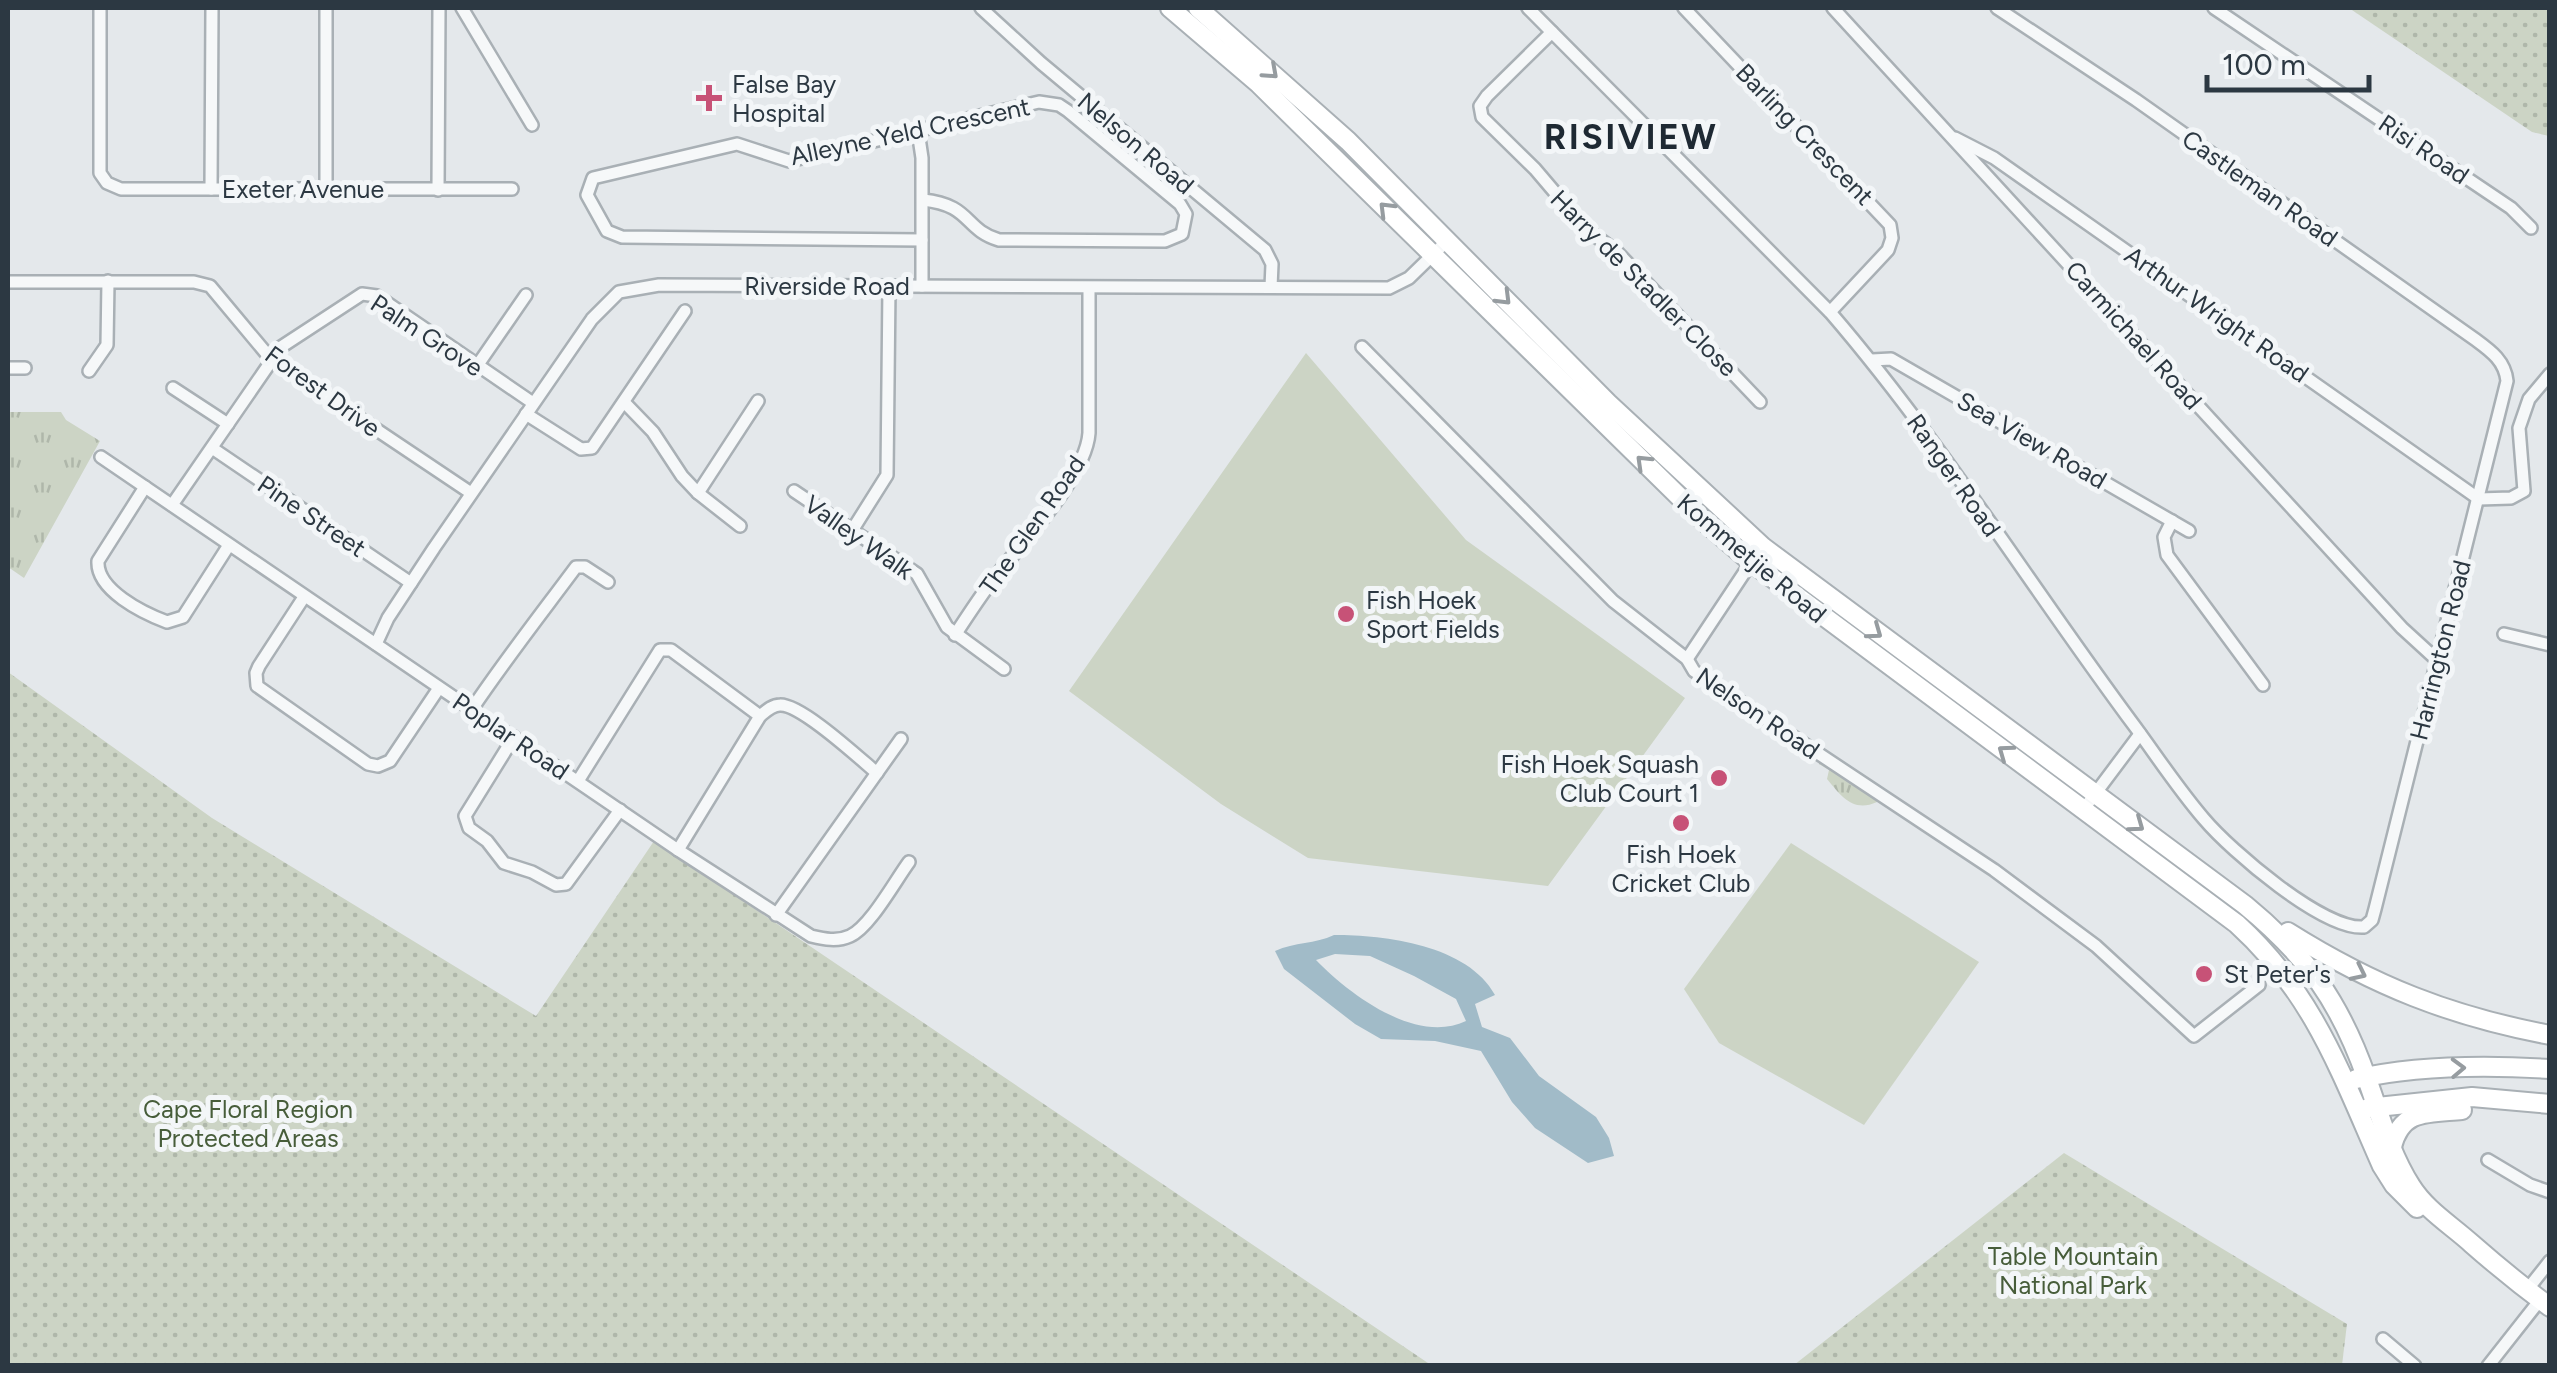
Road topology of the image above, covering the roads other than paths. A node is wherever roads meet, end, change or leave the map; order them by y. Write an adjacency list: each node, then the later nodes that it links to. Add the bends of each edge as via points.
1 (100, 8): 18 (street, Exeter Avenue, via 100,173 121,189)
2 (212, 8): 18 (street)
3 (326, 8): 19 (street)
4 (439, 8): 20 (street)
5 (462, 8): 15 (street)
6 (981, 8): 32 (street, Nelson Road, via 1264,250)
7 (1170, 8): 26 (main road, Kommetjie Road, one-way to 7, via 1259,84)
8 (1198, 8): 25 (main road, Kommetjie Road, one-way to 25)
9 (1528, 8): 14 (street, Ranger Road)
10 (1684, 8): 35 (street, Barling Crescent, via 1890,225 1888,250)
11 (1834, 8): 17 (street, Carmichael Road)
12 (1998, 8): 44 (street, Castleman Road, via 2485,346)
13 (2214, 8): 23 (street, Risi Road, via 2511,208)
14 (1552, 32): 35 (street, Ranger Road); 48 (street, Harry de Stadler Close, via 1487,96 1482,117)
15 (532, 125)
16 (918, 131): 22 (street); 22 (street, Alleyne Yeld Crescent, via 1039,102 1059,105 1186,214 1182,234 1165,241 999,240 951,205); 24 (street, Alleyne Yeld Crescent, via 789,161 737,144 593,178 587,195 607,231 622,238)
17 (1951, 136): 57 (street, Arthur Wright Road, via 1994,158); 74 (street, Carmichael Road)
18 (211, 188): 19 (street, Exeter Avenue)
19 (326, 189): 20 (street, Exeter Avenue)
20 (438, 190): 21 (street, Exeter Avenue)
21 (512, 190)
22 (923, 200): 24 (street)
23 (2531, 228)
24 (922, 240): 29 (street)
25 (1448, 240): 26 (street, Riverside Road); 64 (main road, Kommetjie Road, one-way to 64, via 1608,403)
26 (1432, 256): 32 (street, Riverside Road, via 1389,288); 65 (main road, Kommetjie Road, one-way to 26)
27 (8, 282): 28 (street, Forest Drive)
28 (108, 282): 37 (street, Forest Drive, via 210,286); 42 (street, via 107,345)
29 (922, 286): 30 (street, Riverside Road); 31 (street, Riverside Road)
30 (890, 287): 49 (street, Riverside Road, via 630,289 602,306); 61 (street, via 886,475)
31 (1089, 288): 32 (street, Riverside Road); 70 (street, The Glen Road, via 1085,453)
32 (1272, 288)
33 (526, 295): 39 (street)
34 (686, 311): 47 (street)
35 (1830, 312): 38 (street, Ranger Road)
36 (1362, 347): 73 (street, Nelson Road, via 1612,601)
37 (272, 360): 39 (street, Palm Grove, via 281,347 362,294 377,296); 50 (street, Palm Grove); 55 (street, Forest Drive)
38 (1872, 360): 59 (street, Sea View Road, via 1892,359); 80 (street, Ranger Road)
39 (477, 366): 49 (street, Palm Grove)
40 (8, 368): 41 (street)
41 (26, 368)
42 (89, 371)
43 (2550, 374): 57 (street, via 2529,399 2519,428 2524,491)
44 (2507, 380): 57 (street, Harrington Road)
45 (173, 388): 50 (street)
46 (758, 401): 56 (street)
47 (624, 402): 49 (street, Palm Grove, via 586,450); 56 (street)
48 (1760, 402)
49 (529, 408): 55 (street, Riverside Road)
50 (228, 424): 51 (street, Palm Grove)
51 (212, 448): 58 (street, Palm Grove); 67 (street, Pine Street)
52 (101, 457): 53 (street, Poplar Road)
53 (145, 487): 58 (street, Poplar Road); 63 (street, via 98,561 98,574 127,601 167,622 183,617)
54 (794, 491): 61 (street, Valley Walk)
55 (470, 493): 67 (street, Riverside Road)
56 (698, 493): 60 (street)
57 (2479, 499): 74 (street, Harrington Road)
58 (172, 505): 63 (street, Poplar Road)
59 (2172, 521): 62 (street, Sea View Road); 76 (street, via 2164,537 2167,555)
60 (740, 526)
61 (853, 529): 70 (street, Valley Walk, via 917,574)
62 (2190, 531)
63 (229, 545): 68 (street, Poplar Road)
64 (1763, 547): 65 (street); 85 (main road, Kommetjie Road, one-way to 85)
65 (1750, 562): 73 (street); 85 (main road, Kommetjie Road, one-way to 65)
66 (608, 582): 78 (street, via 576,566)
67 (411, 583): 71 (street, Riverside Road)
68 (304, 597): 71 (street, Poplar Road); 77 (street, via 256,672 258,686 368,764 390,761)
69 (2504, 634): 72 (street)
70 (956, 635): 75 (street, Valley Walk)
71 (376, 644): 77 (street, Poplar Road)
72 (2550, 645)
73 (1687, 659): 92 (street, Nelson Road, via 1690,668 2064,922 2194,1036)
74 (2437, 660): 91 (street, Harrington Road)
75 (1004, 669)
76 (2264, 685)
77 (439, 688): 78 (street, Poplar Road)
78 (472, 709): 81 (street, Poplar Road)
79 (760, 716): 83 (street, via 778,705 795,709); 84 (street, via 671,650 660,650); 87 (street)
80 (2140, 734): 85 (street); 91 (street, Ranger Road, via 2205,820 2250,862 2330,920 2360,928)
81 (514, 738): 84 (street, Poplar Road); 86 (street, via 465,816 504,863 566,884)
82 (901, 739): 83 (street)
83 (877, 773): 90 (street)
84 (578, 781): 86 (street, Poplar Road)
85 (2089, 802): 89 (main road, Kommetjie Road, one-way to 89); 96 (main road, Kommetjie Road, via 2261,946 2306,1002)
86 (620, 810): 87 (street, Poplar Road)
87 (678, 850): 90 (street, Poplar Road)
88 (909, 862): 90 (street, Poplar Road, via 850,936 811,936)
89 (2245, 906): 93 (main road, one-way to 93, via 2410,997); 95 (main road, Kommetjie Road, via 2309,966)
90 (776, 915)
91 (2372, 920)
92 (2259, 985)
93 (2550, 1034)
94 (2550, 1069): 95 (main road, one-way to 94)
95 (2366, 1077): 96 (main road); 98 (main road, Kommetjie Road)
96 (2345, 1082): 98 (main road, Kommetjie Road)
97 (2543, 1103): 98 (main road, via 2472,1097); 99 (main road, via 2410,1118 2397,1129)
98 (2367, 1109): 99 (main road); 102 (main road, via 2394,1185)
99 (2392, 1148): 102 (main road, via 2420,1199)
100 (2488, 1160): 101 (street)
101 (2550, 1192)
102 (2486, 1258): 104 (main road)
103 (2550, 1261): 104 (street)
104 (2539, 1299): 107 (street)
105 (2383, 1339): 106 (street)
106 (2415, 1366)
107 (2488, 1366)

